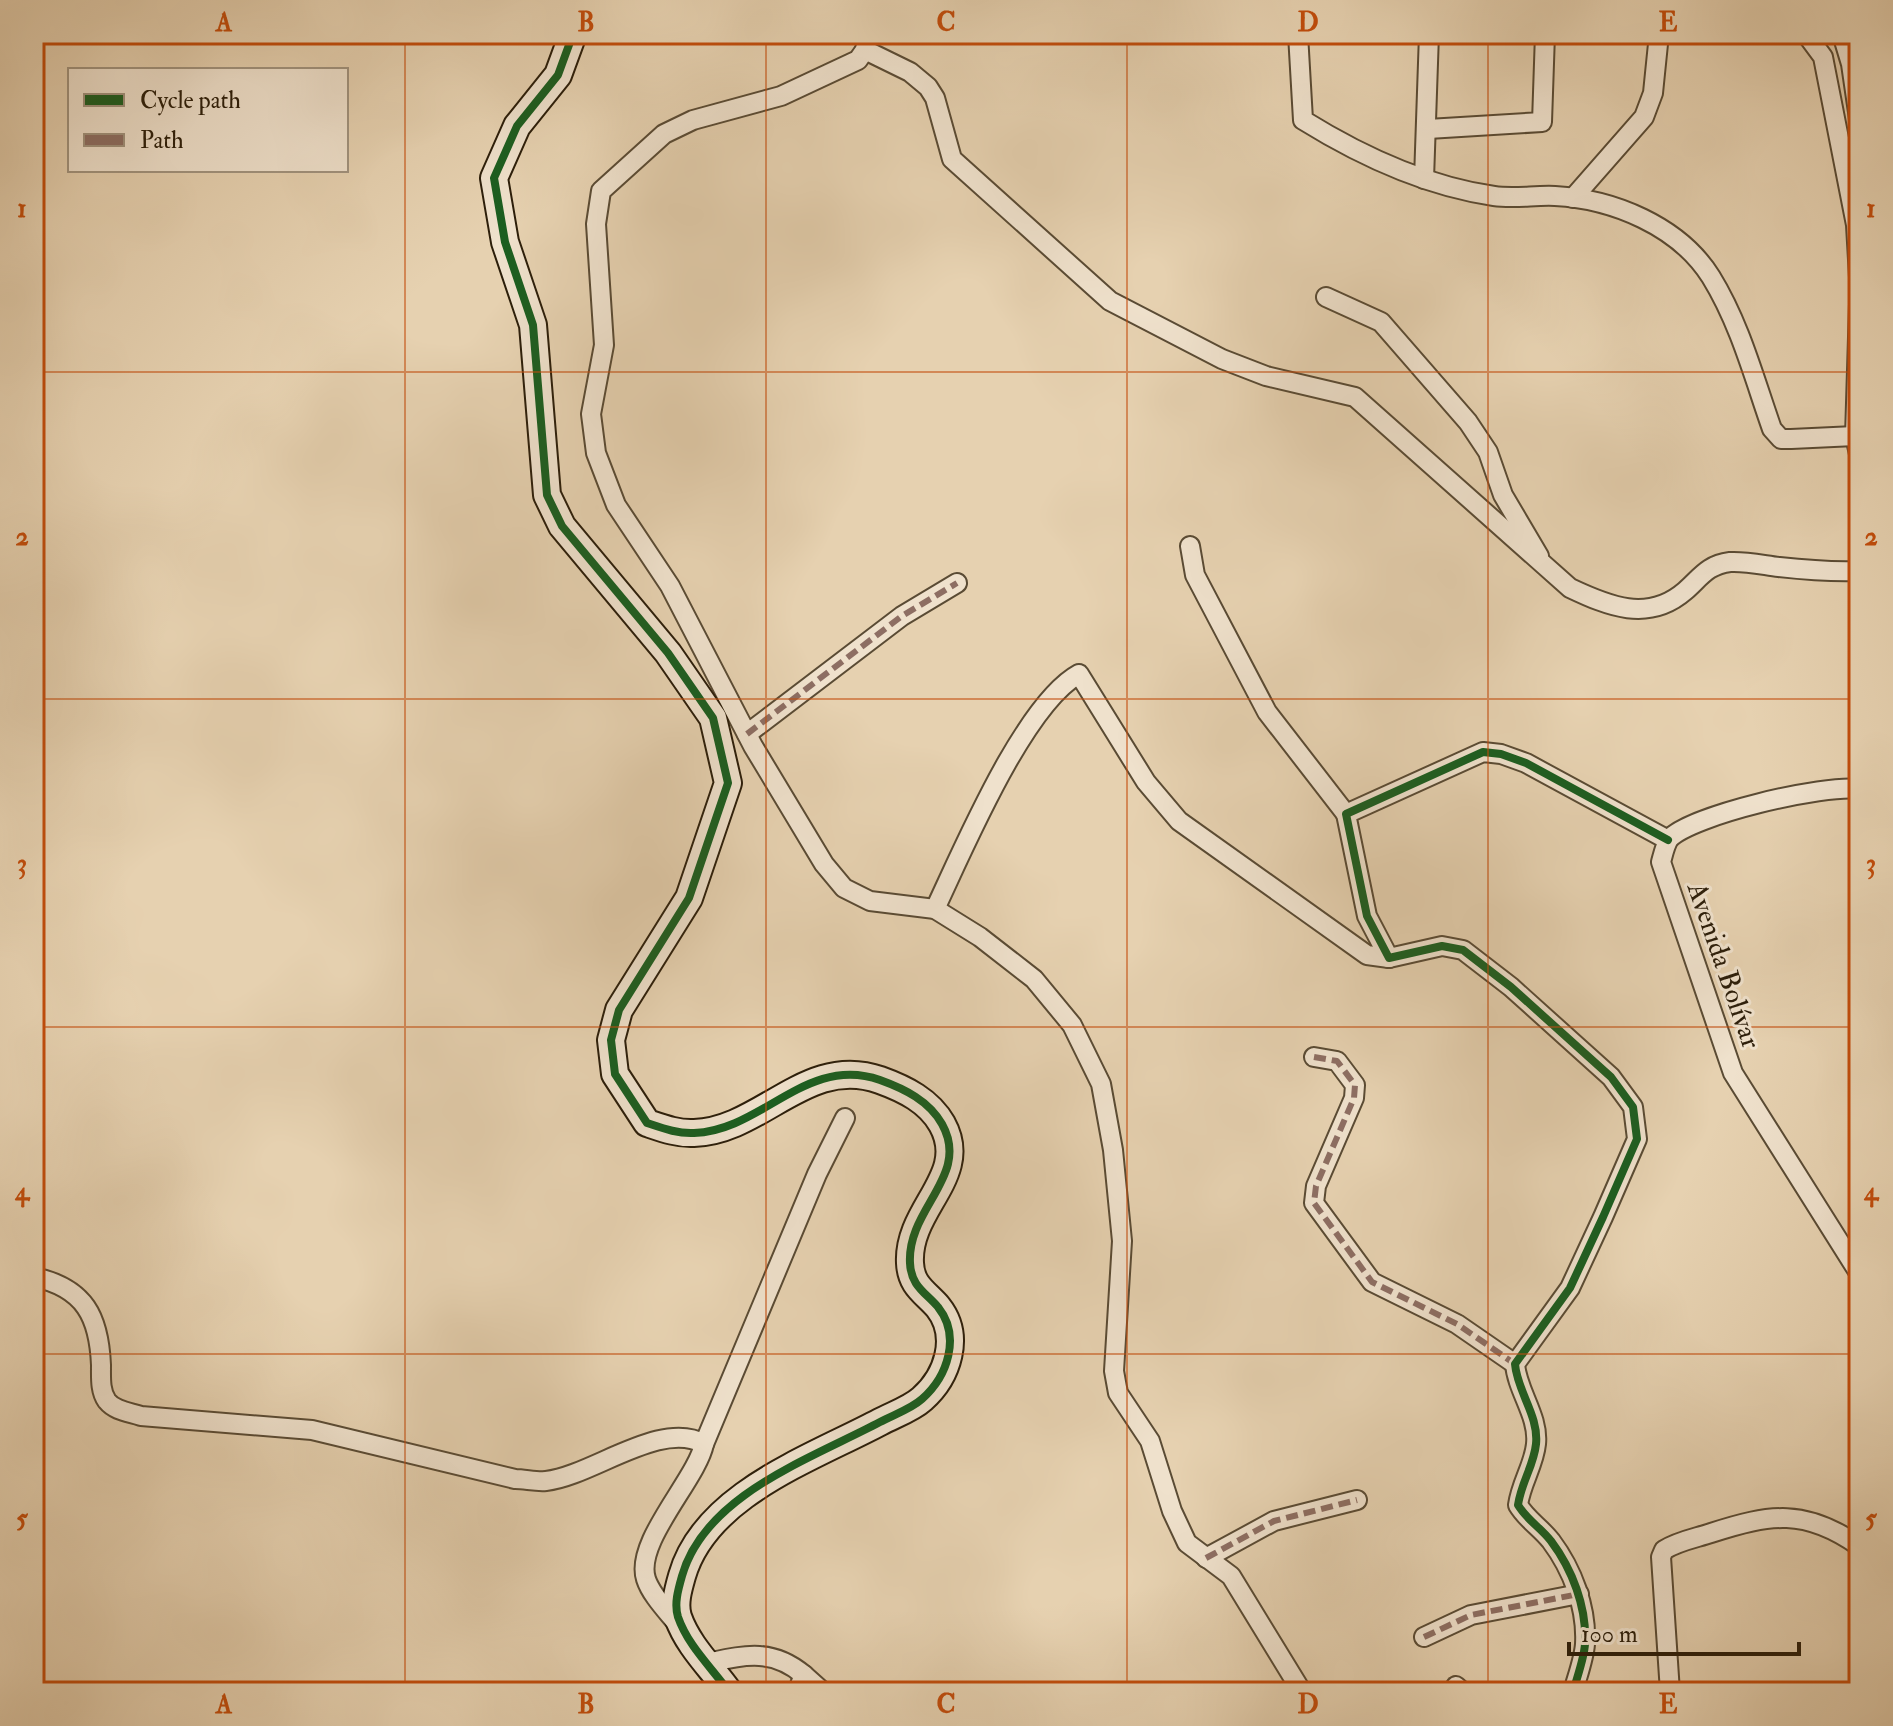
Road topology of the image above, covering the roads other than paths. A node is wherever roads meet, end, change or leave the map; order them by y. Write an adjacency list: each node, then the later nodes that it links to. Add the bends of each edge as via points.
1 (573, 34): 40 (street, via 558,75 517,126 494,178 505,242 533,325 547,495 562,526 668,653 713,718 728,783 689,898 619,1010 611,1040 615,1074 647,1123 695,1133 727,1126 831,1074 850,1073 880,1080 929,1104 951,1142 950,1162 917,1220 910,1244 910,1268 920,1293 938,1308 951,1334 949,1360 923,1399 732,1501 689,1550 676,1594)
2 (1097, 34): 3 (street)
3 (1124, 34)
4 (1298, 34): 13 (street, via 1303,120)
5 (1429, 34): 12 (street)
6 (1545, 34): 12 (street, via 1542,122)
7 (1659, 34): 14 (street, via 1653,93 1644,117)
8 (1806, 34): 15 (street, via 1823,57)
9 (1842, 34): 11 (street)
10 (866, 42): 21 (street, via 928,87 952,159 1110,301 1266,376 1355,397); 24 (street, via 858,60 781,96 693,120 664,134 601,191 596,224 604,345 591,414 596,453 616,505 670,586)
11 (1859, 119)
12 (1428, 129): 13 (street)
13 (1424, 179): 14 (street, via 1495,196)
14 (1573, 198): 19 (street, via 1621,209 1657,225 1710,275 1741,336 1772,429 1781,439)
15 (1858, 222): 16 (street)
16 (1859, 277)
17 (1326, 297): 21 (street, via 1381,322 1468,422)
18 (1859, 304): 19 (street)
19 (1857, 445)
20 (1190, 546): 26 (street, via 1195,575 1267,712)
21 (1546, 569): 22 (street, via 1570,588 1611,607 1634,610 1662,606 1711,565)
22 (1859, 571)
23 (957, 583): 24 (street, via 902,616)
24 (747, 734): 28 (street, via 824,864 844,888 870,901)
25 (1859, 789): 27 (street, via 1841,786 1787,794 1684,829)
26 (1346, 814): 27 (street, via 1483,752 1526,763); 29 (street, via 1367,916)
27 (1668, 840): 32 (street, Avenida Bolívar, via 1661,862 1733,1073)
28 (935, 909): 29 (street, via 1005,764 1064,683 1079,674 1146,782 1179,821 1367,955); 38 (street, via 1034,979 1072,1025 1101,1084 1122,1241 1114,1371 1118,1393 1150,1441 1187,1543)
29 (1389, 958): 34 (street, via 1442,946 1463,950 1611,1077 1633,1107 1637,1139 1597,1231 1570,1288)
30 (1314, 1057): 34 (street, via 1337,1061 1355,1085 1314,1203 1372,1282 1457,1324)
31 (845, 1118): 35 (street)
32 (1859, 1273)
33 (34, 1277): 35 (street, via 57,1282 89,1307 100,1335 101,1389 114,1408 141,1416 312,1430 515,1479 547,1481 665,1439 690,1436)
34 (1515, 1364): 39 (street, via 1536,1442 1518,1505 1567,1563)
35 (704, 1444): 40 (street, via 701,1457 669,1503 644,1571 647,1584)
36 (1357, 1500): 38 (street, via 1274,1521)
37 (1859, 1546): 48 (street, via 1817,1524 1760,1517 1664,1550)
38 (1206, 1558): 46 (street, via 1231,1576)
39 (1579, 1594): 41 (street, via 1471,1615); 47 (street, via 1585,1644)
40 (686, 1637): 42 (street)
41 (1424, 1637)
42 (707, 1663): 43 (street, via 763,1654 779,1657); 44 (street)
43 (801, 1683): 45 (street)
44 (729, 1692)
45 (823, 1692)
46 (1302, 1692)
47 (1573, 1692)
48 (1670, 1692)

